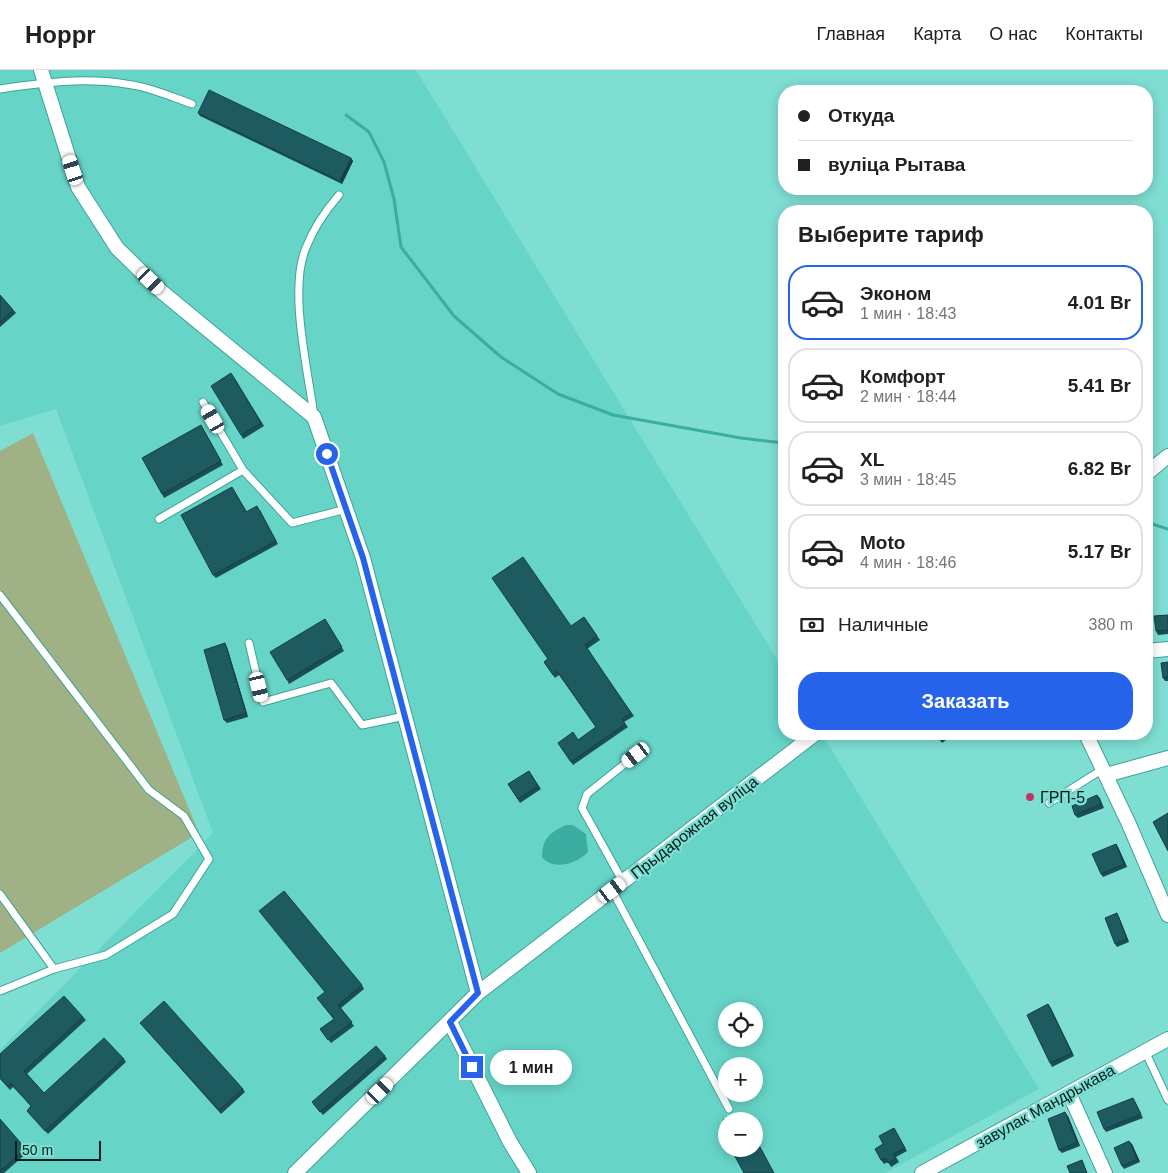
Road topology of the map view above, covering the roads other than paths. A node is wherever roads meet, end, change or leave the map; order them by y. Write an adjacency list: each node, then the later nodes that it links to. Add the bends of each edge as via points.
1 (42, 76): 2 (lane); 3 (lane, via 128,84); 6 (street, via 78,187 117,248 162,292)
2 (0, 89)
3 (192, 104)
4 (339, 195): 6 (lane, via 314,229 304,252 300,279 299,300)
5 (203, 402): 9 (lane)
6 (314, 416): 10 (street)
7 (1168, 456): 8 (street)
8 (1153, 468)
9 (243, 470): 10 (lane, via 292,523); 11 (lane)
10 (346, 509): 16 (street, via 363,558)
11 (159, 519)
12 (0, 595): 26 (lane, via 149,790 184,816 210,859 173,914 106,955)
13 (249, 643): 16 (lane, via 263,702 331,682 362,725)
14 (1168, 649): 15 (street)
15 (1153, 650)
16 (405, 716): 28 (street)
17 (808, 740): 23 (street, Прыдарожная вуліца)
18 (1089, 740): 21 (street)
19 (636, 755): 23 (lane, via 587,794 582,808)
20 (1168, 758): 21 (street)
21 (1105, 772): 22 (lane); 25 (street)
22 (1049, 803)
23 (618, 886): 28 (street, Прыдарожная вуліца); 34 (lane)
24 (0, 894): 26 (lane)
25 (1168, 915)
26 (54, 969): 27 (lane)
27 (0, 991)
28 (478, 993): 29 (street, Прыдарожная вуліца)
29 (450, 1022): 35 (street, Прыдарожная вуліца); 36 (street)
30 (1168, 1039): 31 (street, завулак Мандрыкава)
31 (1146, 1051): 32 (street, завулак Мандрыкава); 33 (lane)
32 (1069, 1092): 37 (street, завулак Мандрыкава); 38 (street)
33 (1168, 1100)
34 (729, 1109)
35 (296, 1173)
36 (529, 1173)
37 (922, 1173)
38 (1105, 1173)

